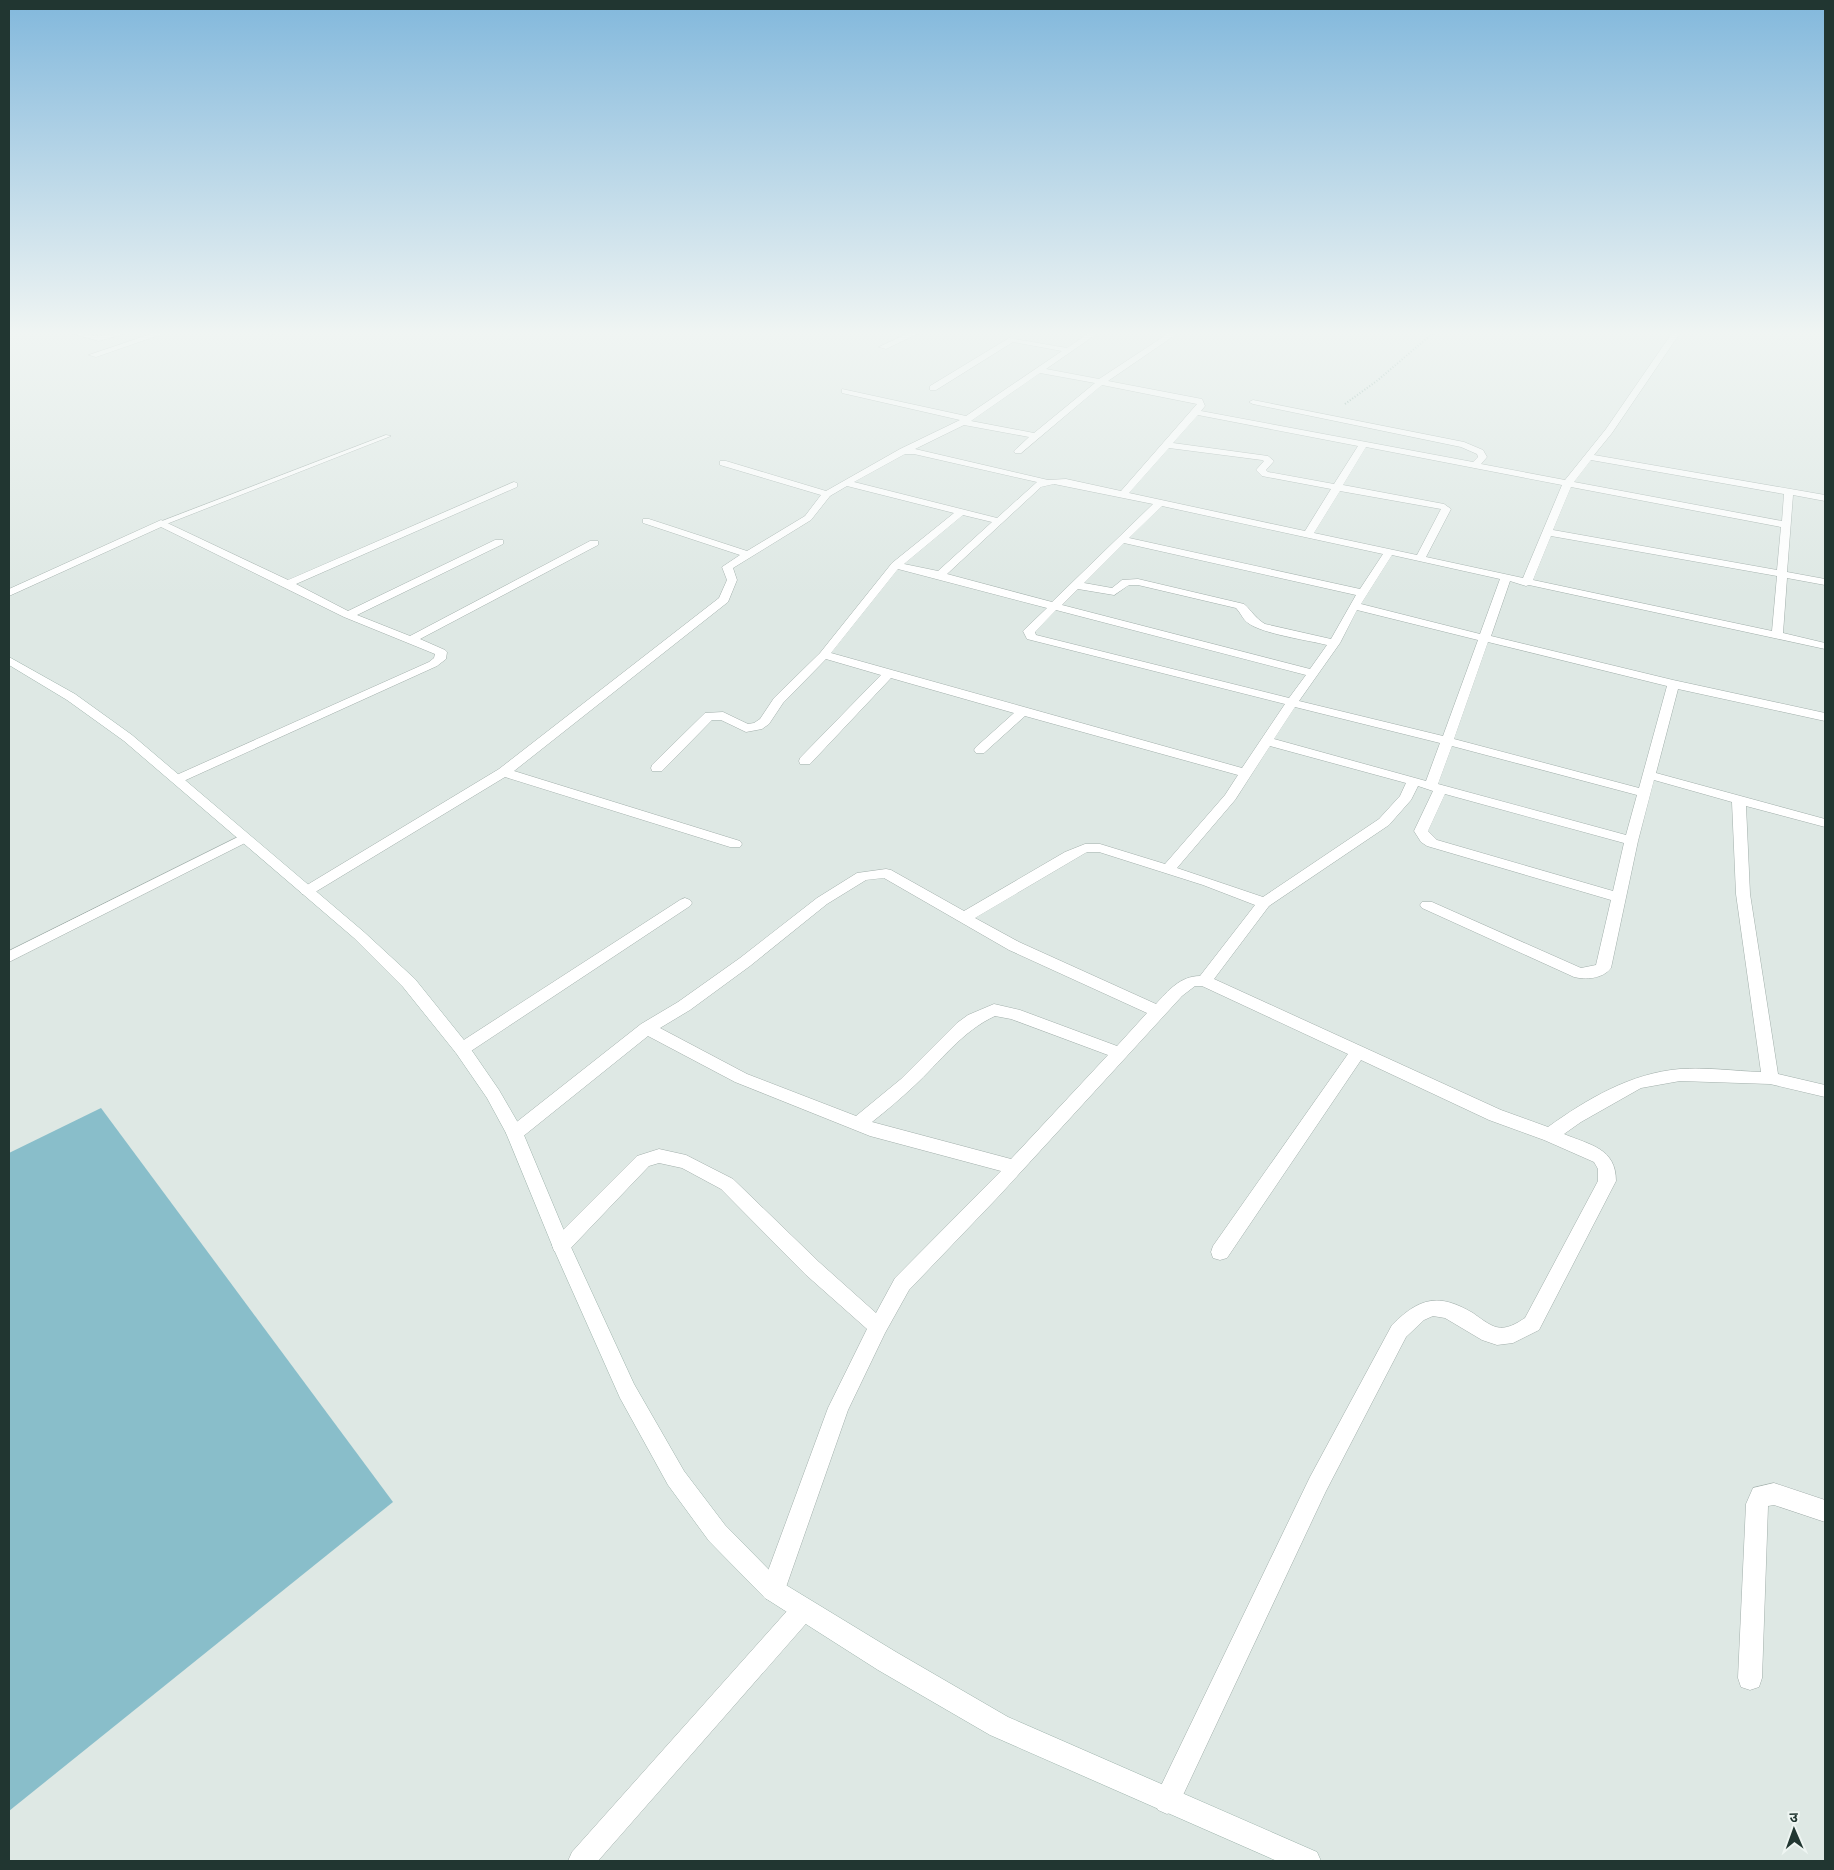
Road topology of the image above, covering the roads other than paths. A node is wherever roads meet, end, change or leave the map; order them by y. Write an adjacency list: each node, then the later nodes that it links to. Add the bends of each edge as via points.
1 (966, 420): 12 (street)
2 (967, 420): 9 (street)
3 (1054, 420): 9 (street)
4 (1188, 420): 10 (street)
5 (1237, 420): 11 (street)
6 (1342, 420): 16 (street, via 1464,446 1483,456)
7 (1616, 420): 14 (street)
8 (388, 436): 30 (lane)
9 (1035, 436): 13 (street)
10 (1167, 444): 21 (street, via 1265,458 1269,461 1261,470 1265,474); 23 (street)
11 (1363, 445): 16 (street); 21 (street)
12 (903, 451): 17 (street); 18 (street)
13 (1018, 451)
14 (1589, 456): 19 (street); 22 (street)
15 (723, 463): 24 (street)
16 (1474, 466): 19 (street)
17 (1047, 482): 23 (street, via 1066,482); 29 (street, via 1038,485)
18 (845, 483): 24 (street); 27 (street)
19 (1567, 484): 31 (street); 32 (street)
20 (514, 485): 46 (street)
21 (1338, 488): 33 (street); 39 (street, via 1444,507 1446,509)
22 (1790, 492): 25 (street); 31 (street)
23 (1124, 493): 26 (street)
24 (827, 494): 38 (street, via 808,518)
25 (1825, 498)
26 (1161, 501): 33 (street); 34 (street)
27 (961, 512): 29 (street); 40 (street)
28 (646, 521): 38 (street)
29 (998, 521): 42 (street)
30 (161, 523): 46 (street); 48 (street)
31 (1787, 524): 41 (street)
32 (1547, 532): 41 (street); 45 (street)
33 (1308, 534): 37 (street)
34 (1122, 540): 47 (street); 49 (street)
35 (499, 542): 52 (street)
36 (594, 543): 54 (street)
37 (1389, 552): 39 (street); 49 (street)
38 (746, 554): 71 (street, via 727,567 732,580 724,600)
39 (1420, 559): 43 (street)
40 (896, 565): 42 (street); 58 (street)
41 (1782, 574): 44 (street); 53 (street)
42 (940, 575): 50 (street)
43 (1506, 578): 45 (street); 55 (street)
44 (1825, 582)
45 (1526, 583): 53 (street)
46 (288, 584): 52 (street)
47 (1076, 585): 50 (street); 56 (street, via 1114,592 1126,582 1138,582 1240,606 1250,620 1261,626)
48 (9, 593)
49 (1362, 593): 51 (street)
50 (1055, 606): 60 (street); 63 (street, via 1029,631 1031,637)
51 (1354, 606): 55 (street); 56 (street)
52 (348, 615): 54 (street)
53 (1777, 636): 57 (street)
54 (412, 639): 74 (street, via 441,652 440,659)
55 (1484, 639): 62 (street); 67 (street)
56 (1334, 642): 60 (street)
57 (1825, 646)
58 (824, 655): 61 (street); 70 (street, via 758,726 746,728 723,716 709,716)
59 (9, 660): 74 (street, via 71,697 128,738)
60 (1313, 672): 63 (street)
61 (889, 673): 64 (street); 69 (street)
62 (1673, 684): 65 (street); 73 (street)
63 (1292, 702): 66 (street); 67 (street)
64 (1023, 712): 68 (street); 72 (street)
65 (1825, 717)
66 (1267, 741): 72 (street); 75 (street)
67 (1446, 741): 76 (street); 77 (street)
68 (980, 750)
69 (805, 761)
70 (657, 768)
71 (504, 772): 82 (street); 84 (street)
72 (1246, 773): 83 (street, via 1230,797)
73 (1649, 775): 77 (street); 78 (street)
74 (177, 780): 80 (street)
75 (1414, 781): 76 (street); 87 (street, via 1406,797 1384,822)
76 (1436, 787): 81 (street); 85 (street, via 1421,832 1437,846)
77 (1644, 793): 81 (street)
78 (1739, 798): 79 (street); 97 (street, via 1743,894)
79 (1825, 823)
80 (244, 838): 84 (street); 90 (street)
81 (1631, 841): 85 (street)
82 (735, 844)
83 (1168, 869): 87 (street); 89 (street, via 1100,848 1085,848)
84 (307, 891): 94 (street, via 409,983)
85 (1619, 898): 88 (street, via 1603,968 1586,973 1579,973)
86 (685, 903): 94 (street)
87 (1264, 903): 91 (street)
88 (1427, 905)
89 (964, 918): 92 (street, via 1014,946); 93 (street, via 886,873 862,876 822,901 746,962 684,1006)
90 (9, 957)
91 (1204, 981): 92 (street, via 1192,981); 95 (street)
92 (1157, 1011): 96 (street)
93 (647, 1028): 99 (street, via 741,1078); 100 (street)
94 (462, 1049): 100 (street)
95 (1358, 1052): 101 (street, via 1495,1115); 104 (street)
96 (1119, 1053): 99 (street, via 1014,1014 994,1010 974,1018 963,1027 907,1083); 102 (street)
97 (1770, 1078): 98 (street); 101 (street, via 1680,1076 1637,1083 1575,1116)
98 (1825, 1091)
99 (858, 1124): 102 (street)
100 (515, 1133): 103 (street)
101 (1550, 1134): 110 (street, via 1600,1157 1607,1169 1607,1181 1532,1324 1516,1334 1494,1336 1452,1310 1426,1308 1399,1331 1318,1484)
102 (1014, 1167): 105 (street, via 902,1284)
103 (561, 1245): 105 (street, via 643,1161 659,1156 686,1162 727,1184 812,1268); 107 (street, via 627,1391 676,1478 717,1533)
104 (1220, 1252)
105 (878, 1327): 107 (street, via 838,1408)
106 (1825, 1511): 109 (street, via 1774,1494 1761,1496 1757,1504)
107 (773, 1590): 108 (street)
108 (803, 1610): 110 (street, via 1000,1726); 111 (street)
109 (1750, 1678)
110 (1167, 1801): 112 (street)
111 (581, 1861)
112 (1308, 1861)

